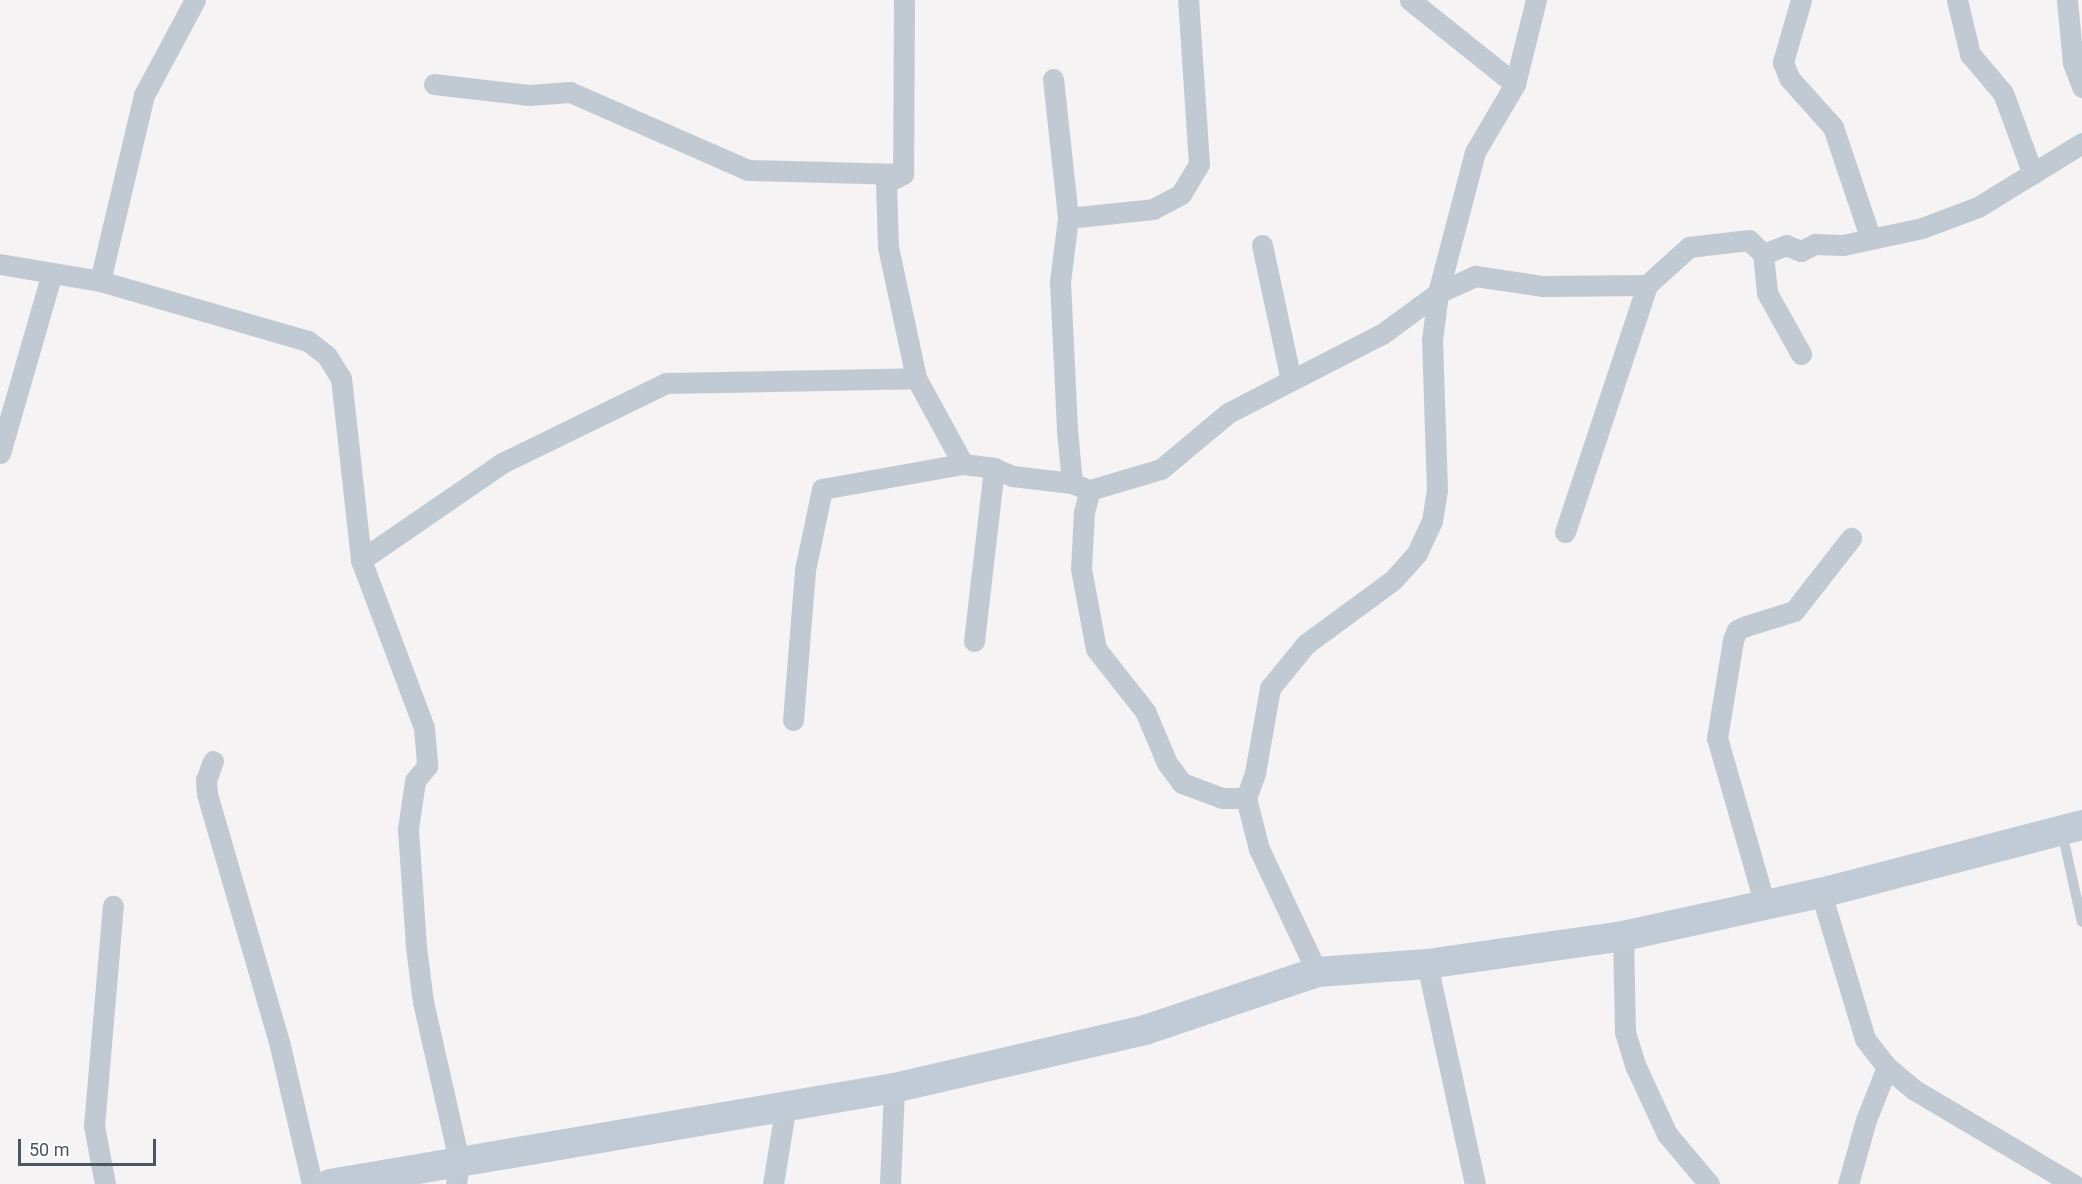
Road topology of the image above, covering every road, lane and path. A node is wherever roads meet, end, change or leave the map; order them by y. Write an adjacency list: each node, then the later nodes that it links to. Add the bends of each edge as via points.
1 (195, 0): 22 (street, via 144,95)
2 (904, 0): 14 (street)
3 (1188, 0): 16 (street, via 1199,164 1181,194 1153,208)
4 (1410, 0): 11 (street)
5 (1536, 0): 11 (street)
6 (1801, 0): 17 (street, via 1783,62 1789,78 1833,127)
7 (1957, 0): 15 (street, via 1971,54 2003,93)
8 (2067, 0): 12 (street, via 2073,63)
9 (1053, 79): 16 (street)
10 (434, 84): 14 (street, via 529,95 570,92 748,171)
11 (1515, 84): 24 (street, via 1475,152)
12 (2082, 87)
13 (2082, 143): 15 (street)
14 (903, 174): 26 (street, via 886,183 888,247)
15 (2033, 174): 17 (street, via 1978,207 1922,228)
16 (1068, 218): 31 (street, via 1060,281)
17 (1870, 237): 19 (street, via 1843,245 1815,244 1801,250 1786,245)
18 (1262, 245): 27 (street)
19 (1763, 254): 23 (street, via 1749,240 1689,247); 25 (street, via 1770,302)
20 (0, 264): 21 (street)
21 (52, 273): 22 (street); 28 (street)
22 (100, 281): 34 (street, via 308,341 327,356 341,378)
23 (1647, 285): 24 (street, via 1543,286 1474,276); 32 (street)
24 (1438, 293): 27 (street, via 1382,334); 38 (street, via 1432,340 1437,490 1432,521 1417,553 1393,579 1306,644 1270,688 1255,773)
25 (1801, 354)
26 (916, 378): 29 (street); 34 (street, via 666,382 502,463)
27 (1291, 380): 31 (street, via 1228,413 1161,469)
28 (0, 453)
29 (963, 465): 30 (street); 36 (street, via 822,489 805,570)
30 (994, 468): 31 (street, via 1012,476); 35 (street)
31 (1081, 487): 38 (street, via 1082,570 1096,648 1145,711 1167,763 1182,783 1222,798)
32 (1565, 532)
33 (1851, 538): 41 (street, via 1794,611 1737,630 1733,640 1717,738)
34 (361, 560): 50 (street, via 424,728 427,766 415,781 408,829 416,947)
35 (974, 641)
36 (793, 720)
37 (213, 761): 52 (street, via 206,780 207,794 280,1046)
38 (1246, 798): 46 (street, via 1259,849)
39 (2072, 826): 40 (street); 43 (lane)
40 (1821, 893): 41 (street); 47 (street, via 1865,1039)
41 (1765, 905): 44 (street)
42 (113, 906): 51 (street, via 94,1126)
43 (2082, 922)
44 (1623, 936): 45 (street); 57 (street, via 1625,1032 1636,1067 1666,1134)
45 (1427, 964): 46 (street); 56 (street)
46 (1317, 972): 48 (street, via 1145,1030)
47 (1887, 1067): 58 (street, via 1866,1120); 59 (street, via 1913,1089)
48 (894, 1088): 49 (street); 55 (street)
49 (786, 1105): 50 (street); 54 (street)
50 (457, 1172): 53 (street)
51 (105, 1184)
52 (312, 1184)
53 (330, 1184)
54 (773, 1184)
55 (890, 1184)
56 (1475, 1184)
57 (1709, 1184)
58 (1848, 1184)
59 (2073, 1184)

